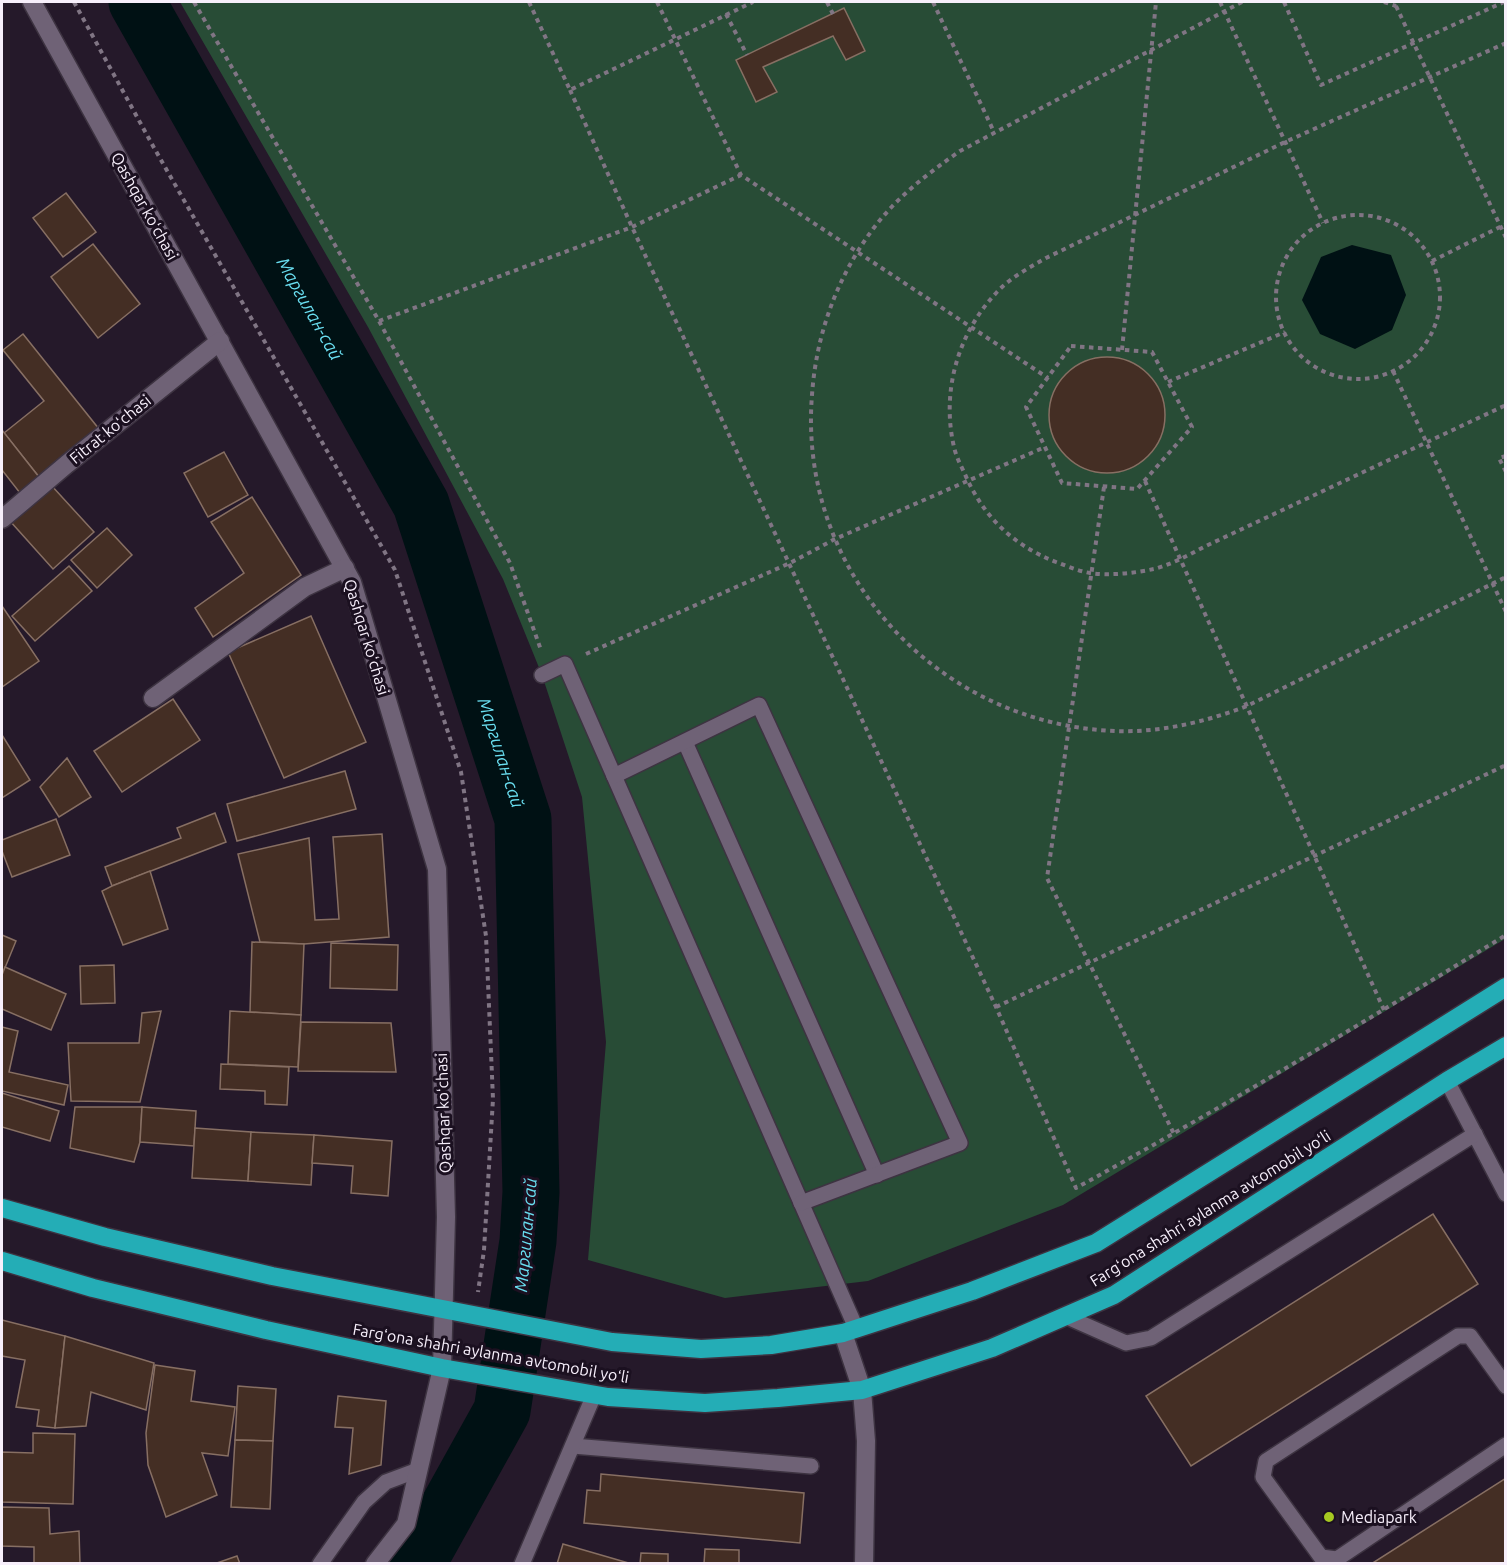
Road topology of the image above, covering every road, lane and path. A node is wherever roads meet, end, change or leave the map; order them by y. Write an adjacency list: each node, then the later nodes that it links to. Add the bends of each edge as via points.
1 (32, 2): 41 (street, Qashqar koʻchasi)
2 (194, 2): 38 (path)
3 (529, 2): 26 (path)
4 (657, 2): 20 (path)
5 (739, 2): 16 (path)
6 (753, 2): 16 (path)
7 (827, 2): 19 (path)
8 (933, 2): 27 (path)
9 (1156, 2): 23 (path)
10 (1220, 2): 17 (path)
11 (1242, 2): 17 (path)
12 (1284, 2): 21 (path, via 1321,85)
13 (1384, 2): 15 (path)
14 (1504, 2): 21 (path)
15 (1397, 4): 21 (path)
16 (741, 7): 18 (path)
17 (1225, 11): 23 (path); 28 (path)
18 (726, 14): 20 (path); 24 (path)
19 (833, 14)
20 (675, 39): 26 (path); 29 (path)
21 (1413, 43): 25 (path)
22 (1506, 43): 25 (path)
23 (1151, 49): 27 (path); 30 (path)
24 (747, 55)
25 (1430, 77): 28 (path); 34 (path)
26 (570, 90): 33 (path)
27 (994, 132): 36 (path, via 927,173 898,200)
28 (1286, 142): 30 (path); 31 (path)
29 (741, 175): 33 (path); 36 (path)
30 (1135, 215): 39 (path, via 1021,272 999,290); 42 (path)
31 (1323, 223): 37 (path, via 1361,215 1381,218 1415,238); 40 (path, via 1306,233 1283,265 1276,304)
32 (1506, 224): 34 (path)
33 (632, 227): 38 (path); 57 (path)
34 (1500, 227): 35 (path); 37 (path)
35 (1506, 237)
36 (858, 252): 39 (path); 55 (path, via 834,298 813,373 812,452)
37 (1432, 261): 43 (path, via 1440,291 1434,330 1410,361)
38 (379, 321): 64 (path, via 510,563)
39 (971, 327): 44 (path); 51 (path, via 955,364 949,420 954,449)
40 (1284, 332): 43 (path, via 1301,356 1336,376 1375,378); 45 (path)
41 (220, 341): 54 (street, Fitrat koʻchasi); 58 (street, Qashqar koʻchasi)
42 (1122, 350): 44 (path, via 1071,346); 45 (path, via 1152,352)
43 (1393, 372): 47 (path)
44 (1048, 378): 48 (path, via 1026,408)
45 (1168, 382): 52 (path, via 1192,427)
46 (1506, 405): 47 (path)
47 (1426, 442): 56 (path); 61 (path)
48 (1045, 447): 51 (path); 53 (path, via 1062,483)
49 (1506, 456): 50 (path, via 1499,458)
50 (1506, 472)
51 (968, 481): 55 (path); 59 (path, via 996,524 1018,543 1043,557)
52 (1145, 481): 53 (path, via 1137,489); 56 (path)
53 (1104, 487): 59 (path)
54 (2, 519)
55 (835, 539): 57 (path); 67 (path, via 867,598 921,656 952,680 987,699)
56 (1181, 560): 59 (path, via 1127,573); 66 (path)
57 (790, 563): 63 (path); 75 (path)
58 (345, 568): 65 (street, via 305,587); 86 (street, Qashqar koʻchasi, via 437,869 446,1217)
59 (1092, 573): 67 (path)
60 (1506, 577): 61 (path)
61 (1492, 583): 62 (path); 66 (path)
62 (1506, 612)
63 (565, 664): 64 (lane); 70 (lane)
64 (545, 673)
65 (153, 698)
66 (1247, 706): 67 (path, via 1217,717 1149,730); 71 (path)
67 (1069, 726): 73 (path, via 1047,878)
68 (685, 742): 70 (lane); 81 (lane); 81 (lane, via 759,705 960,1143)
69 (1506, 765): 71 (path)
70 (614, 776): 83 (lane)
71 (1314, 855): 73 (path); 76 (path)
72 (1506, 935): 76 (path)
73 (1089, 963): 75 (path); 79 (path)
74 (1506, 987): 88 (highway, Fargʻona shahri aylanma avtomobil yoʻli, via 1096,1244 972,1291)
75 (996, 1007): 79 (path, via 1076,1188)
76 (1384, 1010): 79 (path)
77 (1506, 1046): 78 (highway, Fargʻona shahri aylanma avtomobil yoʻli)
78 (1447, 1081): 80 (lane); 87 (highway, Fargʻona shahri aylanma avtomobil yoʻli, via 1114,1295)
79 (1174, 1134)
80 (1475, 1134): 82 (lane); 87 (lane, via 1151,1338 1126,1343)
81 (877, 1175): 83 (lane)
82 (1506, 1194)
83 (801, 1203): 88 (lane)
84 (2, 1208): 86 (highway, Fargʻona shahri aylanma avtomobil yoʻli, via 261,1274)
85 (2, 1261): 89 (highway, Fargʻona shahri aylanma avtomobil yoʻli, via 104,1291)
86 (444, 1310): 88 (highway, Fargʻona shahri aylanma avtomobil yoʻli, via 612,1342 701,1349 771,1345); 89 (street, Qashqar koʻchasi)
87 (1065, 1316): 91 (highway, Fargʻona shahri aylanma avtomobil yoʻli, via 992,1348)
88 (849, 1330): 91 (street)
89 (442, 1368): 92 (highway, Fargʻona shahri aylanma avtomobil yoʻli); 96 (street, Qashqar koʻchasi)
90 (1506, 1386): 93 (lane, via 1470,1336 1458,1336 1266,1461 1263,1477 1321,1557 1337,1559)
91 (862, 1390): 92 (highway, Fargʻona shahri aylanma avtomobil yoʻli, via 705,1403); 100 (street, via 866,1441)
92 (601, 1396): 94 (lane)
93 (1506, 1445)
94 (573, 1446): 95 (lane); 99 (lane)
95 (811, 1466)
96 (418, 1470): 97 (lane, via 386,1482 364,1502); 98 (street, Qashqar koʻchasi, via 406,1524)
97 (320, 1563)
98 (375, 1563)
99 (522, 1563)
100 (864, 1563)

